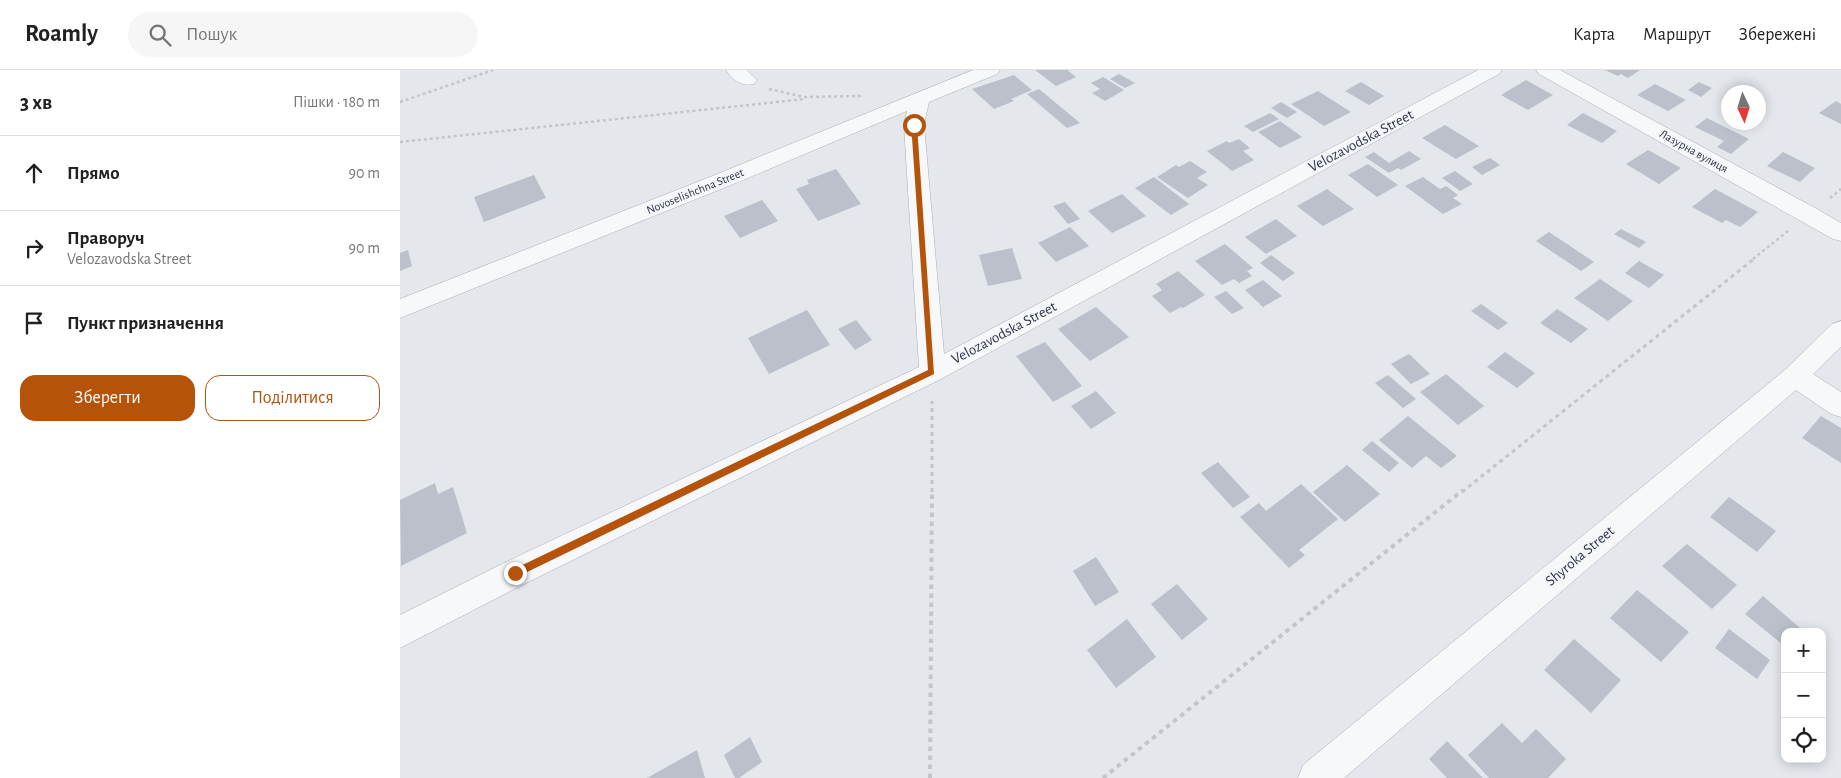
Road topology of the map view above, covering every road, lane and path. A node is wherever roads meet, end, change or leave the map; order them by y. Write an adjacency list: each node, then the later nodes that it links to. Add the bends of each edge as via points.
1 (493, 70): 9 (path)
2 (990, 70): 7 (street, Novoselishchna Street)
3 (1492, 70): 16 (street, Velozavodska Street)
4 (1546, 70): 12 (street, Лазурна вулиця)
5 (741, 75): 8 (path, via 788,97)
6 (869, 96): 8 (path)
7 (920, 98): 14 (street, Novoselishchna Street); 16 (street, via 914,125)
8 (805, 99): 10 (path)
9 (400, 102)
10 (400, 142)
11 (1841, 189): 12 (path)
12 (1809, 214): 13 (street, Лазурна вулиця); 21 (path)
13 (1841, 233)
14 (400, 309)
15 (1841, 331): 17 (street, Shyroka Street)
16 (932, 372): 19 (street, Velozavodska Street, via 515,573); 20 (path)
17 (1795, 376): 18 (street); 22 (street, Shyroka Street)
18 (1841, 406)
19 (400, 632)
20 (930, 778)
21 (1103, 778)
22 (1316, 778)

